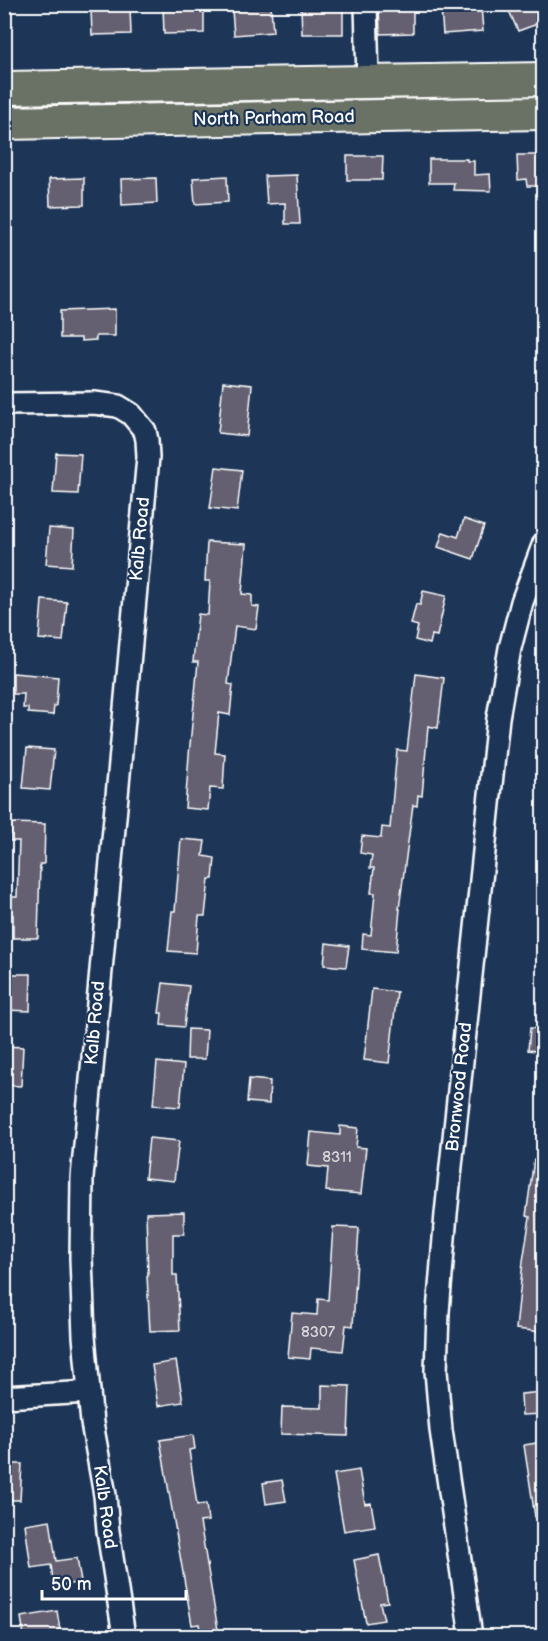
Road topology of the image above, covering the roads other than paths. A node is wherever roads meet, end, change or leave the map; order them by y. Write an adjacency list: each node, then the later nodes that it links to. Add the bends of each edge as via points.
1 (366, 4): 3 (street)
2 (543, 79): 3 (highway, North Parham Road)
3 (368, 81): 4 (highway, North Parham Road)
4 (4, 87)
5 (543, 113): 6 (highway, North Parham Road)
6 (4, 123)
7 (4, 404): 9 (street, Kalb Road, via 94,402 118,406 131,414 145,431 147,440 82,1178 81,1258)
8 (543, 543): 11 (street, Bronwood Road, via 510,648 498,718 438,1312 436,1371)
9 (89, 1392): 10 (street); 12 (street, Kalb Road)
10 (4, 1397)
11 (464, 1635)
12 (124, 1636)

